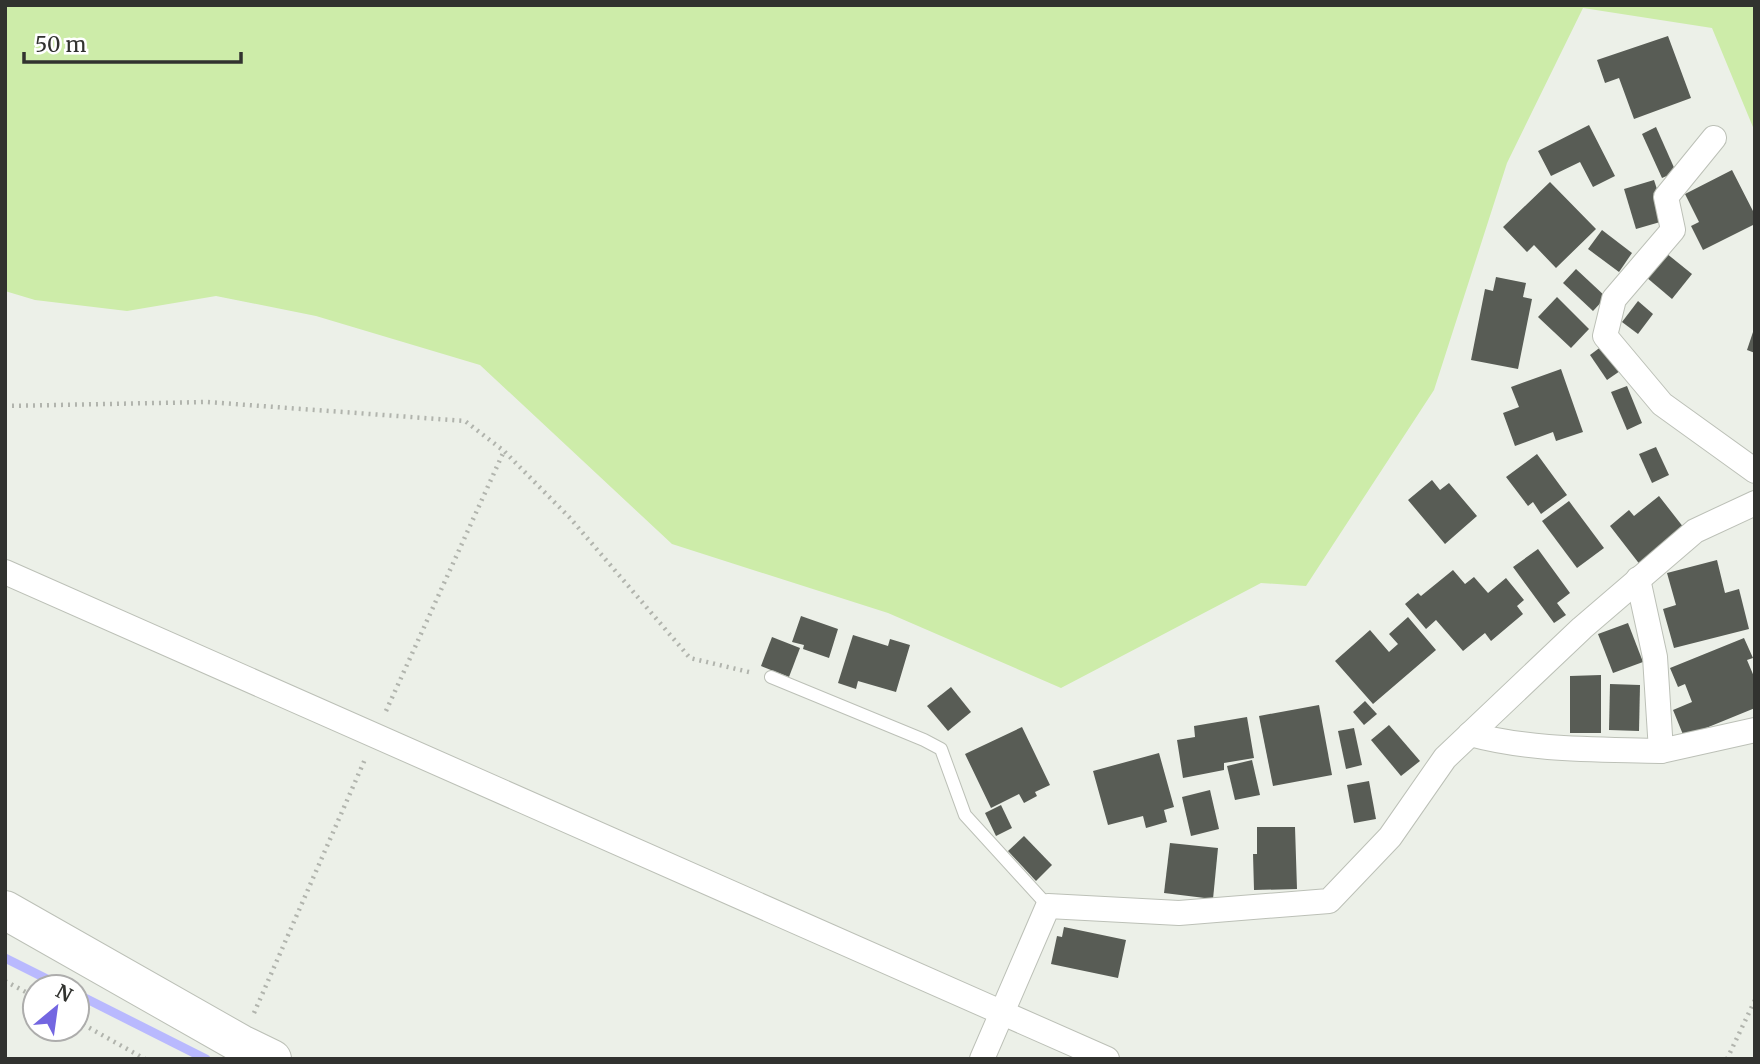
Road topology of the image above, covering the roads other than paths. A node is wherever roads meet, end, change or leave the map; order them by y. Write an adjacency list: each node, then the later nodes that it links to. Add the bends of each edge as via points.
1 (1714, 138): 2 (street, via 1666,197 1673,230 1614,299 1605,336 1662,404)
2 (1755, 471)
3 (1755, 503): 5 (street, via 1695,531)
4 (5, 572): 12 (street)
5 (1638, 579): 8 (street); 9 (street, via 1655,657)
6 (771, 677): 10 (lane, via 941,749 965,815)
7 (1755, 730): 9 (street)
8 (1470, 734): 9 (street, via 1560,747); 10 (street, via 1445,758 1390,837 1329,901 1179,913)
9 (1661, 751)
10 (1048, 906): 12 (street)
11 (5, 910): 13 (main road)
12 (1003, 1013): 14 (street); 15 (street)
13 (257, 1051)
14 (982, 1059)
15 (1107, 1059)

